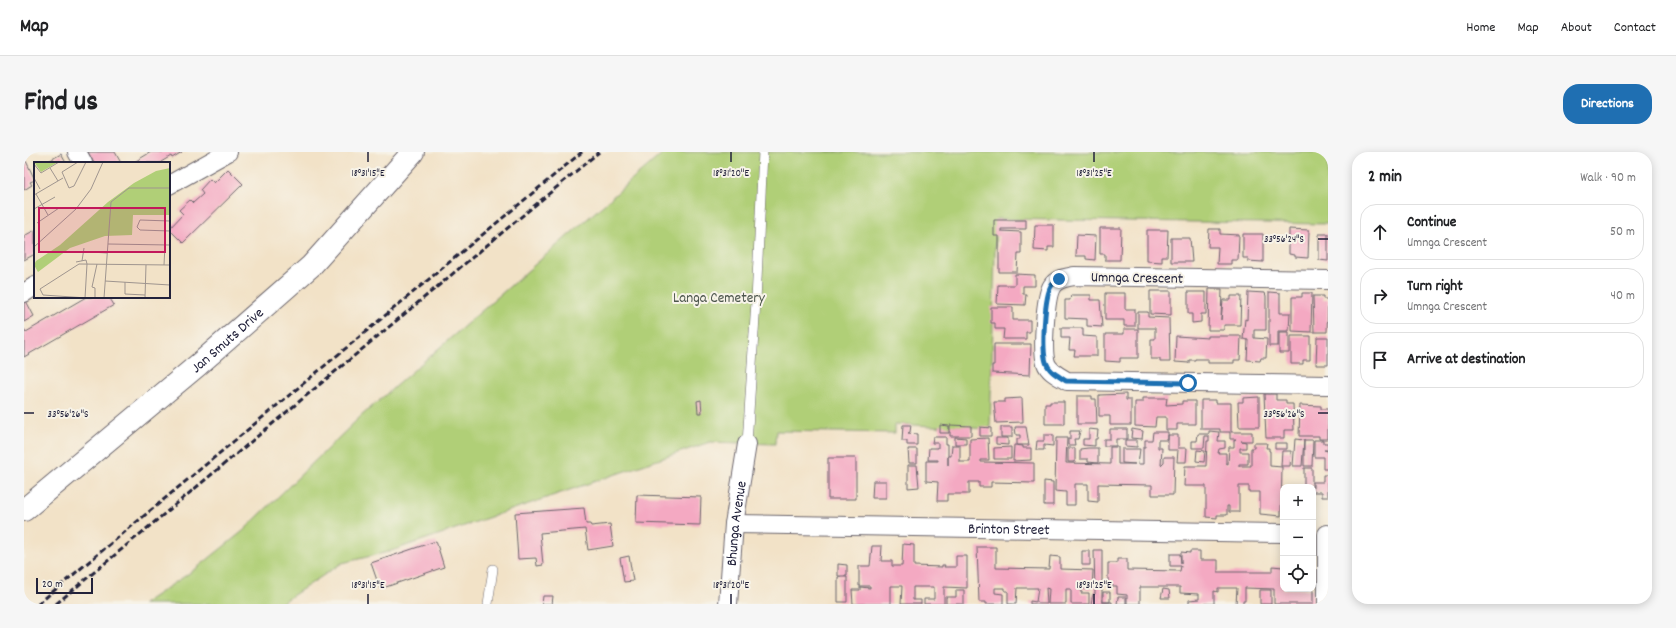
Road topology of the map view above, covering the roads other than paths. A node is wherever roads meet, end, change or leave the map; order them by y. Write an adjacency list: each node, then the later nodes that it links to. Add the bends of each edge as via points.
1 (77, 152): 5 (street)
2 (228, 152): 6 (street)
3 (413, 152): 12 (main road, Jan Smuts Drive, via 311,266 198,366)
4 (763, 152): 11 (lane)
5 (83, 162)
6 (170, 185)
7 (1328, 280): 10 (street, Umnga Crescent, via 1074,276 1059,279 1052,286 1047,299 1045,345 1046,363 1053,373 1066,381)
8 (34, 287): 9 (street)
9 (24, 293)
10 (1328, 385)
11 (747, 444): 13 (street, Bhunga Avenue)
12 (24, 510)
13 (734, 524): 14 (street, Brinton Street); 18 (street, Bhunga Avenue)
14 (1280, 533)
15 (1323, 534): 19 (street)
16 (493, 569): 17 (lane)
17 (488, 604)
18 (728, 604)
19 (1326, 604)

